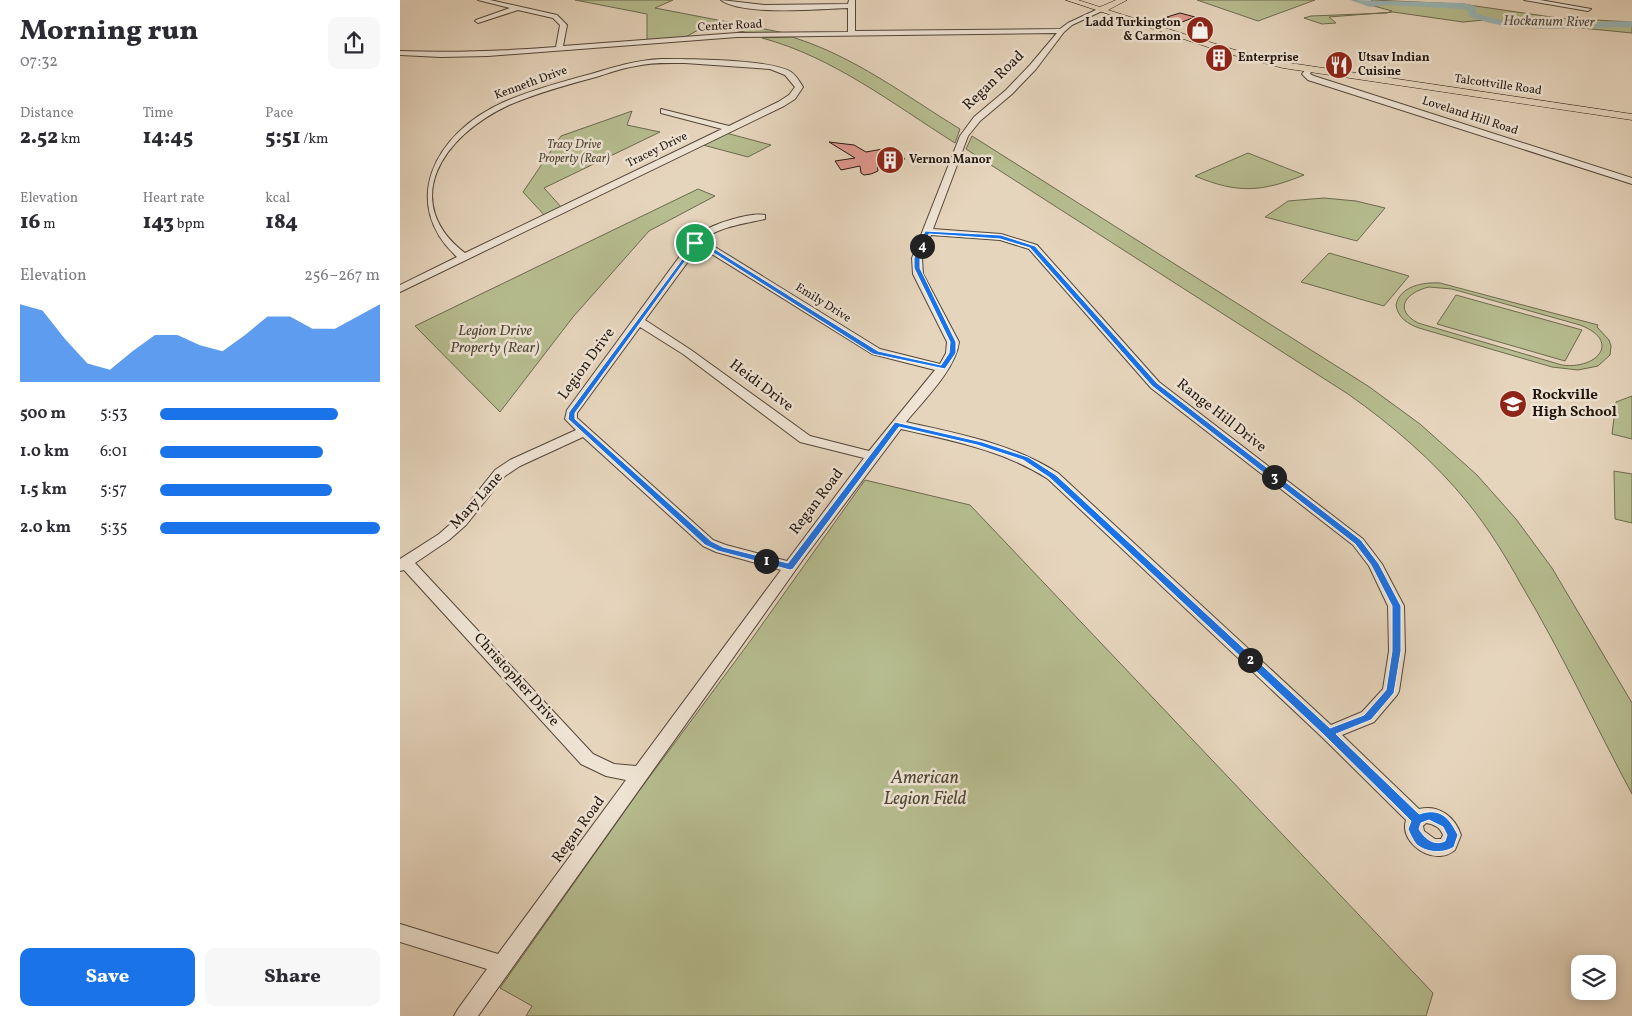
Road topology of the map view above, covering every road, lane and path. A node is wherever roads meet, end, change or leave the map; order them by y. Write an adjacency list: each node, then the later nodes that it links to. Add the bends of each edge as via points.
1 (481, 0): 9 (street)
2 (724, 0): 7 (street, via 743,7)
3 (1070, 0): 11 (main road, Talcottville Road)
4 (1123, 0): 11 (main road)
5 (1527, 0): 8 (street)
6 (1572, 0): 8 (street)
7 (852, 3): 14 (street)
8 (1568, 6): 10 (street)
9 (518, 8): 12 (street); 15 (street, via 545,13 560,20 564,25)
10 (1588, 9)
11 (1100, 10): 13 (street, Regan Road); 20 (main road, Talcottville Road, via 1261,60)
12 (478, 21)
13 (1062, 31): 14 (street, Center Road); 26 (street, Regan Road, via 1033,67 968,130)
14 (852, 34): 16 (street, Center Road, via 737,35 696,41)
15 (559, 49): 16 (street, Center Road); 18 (street, Center Road, via 465,55)
16 (685, 50): 17 (street); 19 (street, Tracey Drive); 23 (street, Tracey Drive, via 766,67 795,78 800,87 792,97)
17 (693, 52)
18 (400, 53)
19 (674, 60): 28 (street, Kenneth Drive, via 623,66 529,94 483,115 441,143 421,161 408,180 405,196 408,210 434,242)
20 (1310, 71): 22 (main road, Talcottville Road); 24 (street, Loveland Hill Road, via 1306,74 1311,78)
21 (664, 111): 23 (street)
22 (1632, 117)
23 (730, 129): 28 (street, Tracey Drive)
24 (1632, 181)
25 (762, 217): 27 (street, Legion Drive, via 718,227)
26 (927, 232): 31 (street, Regan Road, via 917,258 917,268 953,342 952,353); 37 (street, Range Hill Drive, via 1001,237 1032,247 1154,385 1358,542 1375,564 1396,606 1397,651 1391,691 1368,717)
27 (695, 243): 30 (street, Legion Drive); 31 (street, Emily Drive, via 711,249 876,352)
28 (465, 257): 29 (street, Tracey Drive)
29 (400, 289)
30 (639, 321): 33 (street, Legion Drive, via 571,413 571,419); 34 (street, Heidi Drive, via 687,352 804,439)
31 (943, 368): 32 (street, Regan Road)
32 (897, 424): 34 (street, Regan Road); 37 (street, via 1003,450 1040,467 1059,481)
33 (585, 431): 35 (street, Mary Lane, via 500,473 461,522); 36 (street, Legion Drive, via 708,543)
34 (872, 456): 36 (street, Regan Road)
35 (403, 565): 38 (street, Christopher Drive, via 587,759 612,771)
36 (790, 567): 38 (street, Regan Road)
37 (1329, 733): 39 (street)
38 (639, 774): 41 (street, Regan Road)
39 (1417, 819)
40 (400, 933): 41 (street)
41 (501, 964): 42 (street, Regan Road)
42 (465, 1016)

